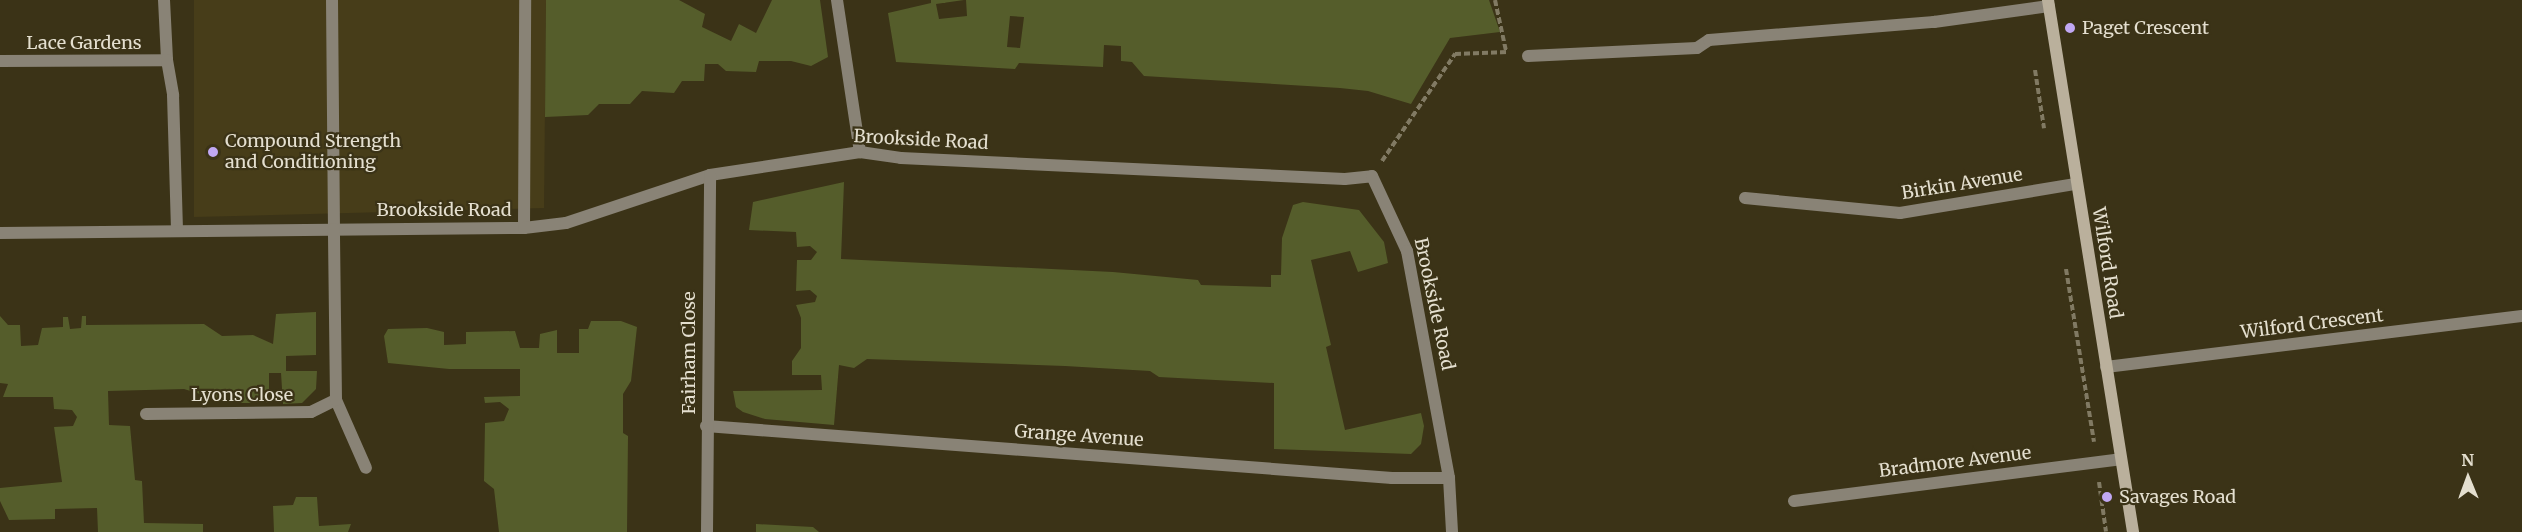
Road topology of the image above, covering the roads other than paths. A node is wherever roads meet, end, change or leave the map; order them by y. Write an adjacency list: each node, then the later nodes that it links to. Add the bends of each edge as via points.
1 (164, 0): 7 (street)
2 (332, 0): 14 (street)
3 (525, 0): 13 (street)
4 (837, 0): 9 (street)
5 (2048, 3): 6 (street, via 1934,22 1709,40 1697,48); 11 (main road, Wilford Road)
6 (1528, 56)
7 (167, 60): 8 (street, Lace Gardens); 15 (street, via 173,95)
8 (0, 61)
9 (860, 152): 10 (street, Brookside Road); 24 (street, Brookside Road, via 901,158 1345,179 1372,176 1407,251)
10 (710, 175): 13 (street, Brookside Road, via 566,223); 21 (street, Fairham Close)
11 (2076, 184): 12 (street, Birkin Avenue, via 1900,213); 18 (main road, Wilford Road)
12 (1745, 198)
13 (524, 228): 14 (street, Brookside Road)
14 (334, 229): 15 (street, Brookside Road); 19 (street)
15 (177, 231): 16 (street, Brookside Road)
16 (0, 232)
17 (2522, 316): 18 (street, Wilford Crescent)
18 (2106, 367): 22 (main road, Wilford Road)
19 (336, 400): 20 (street, Lyons Close, via 310,412); 23 (street)
20 (146, 414)
21 (706, 426): 24 (street, Grange Avenue, via 1392,478); 26 (street, Fairham Close)
22 (2120, 459): 25 (street, Bradmore Avenue); 28 (main road, Wilford Road)
23 (366, 468)
24 (1449, 478): 27 (street, Brookside Road)
25 (1794, 501)
26 (707, 532)
27 (1452, 532)
28 (2133, 532)

